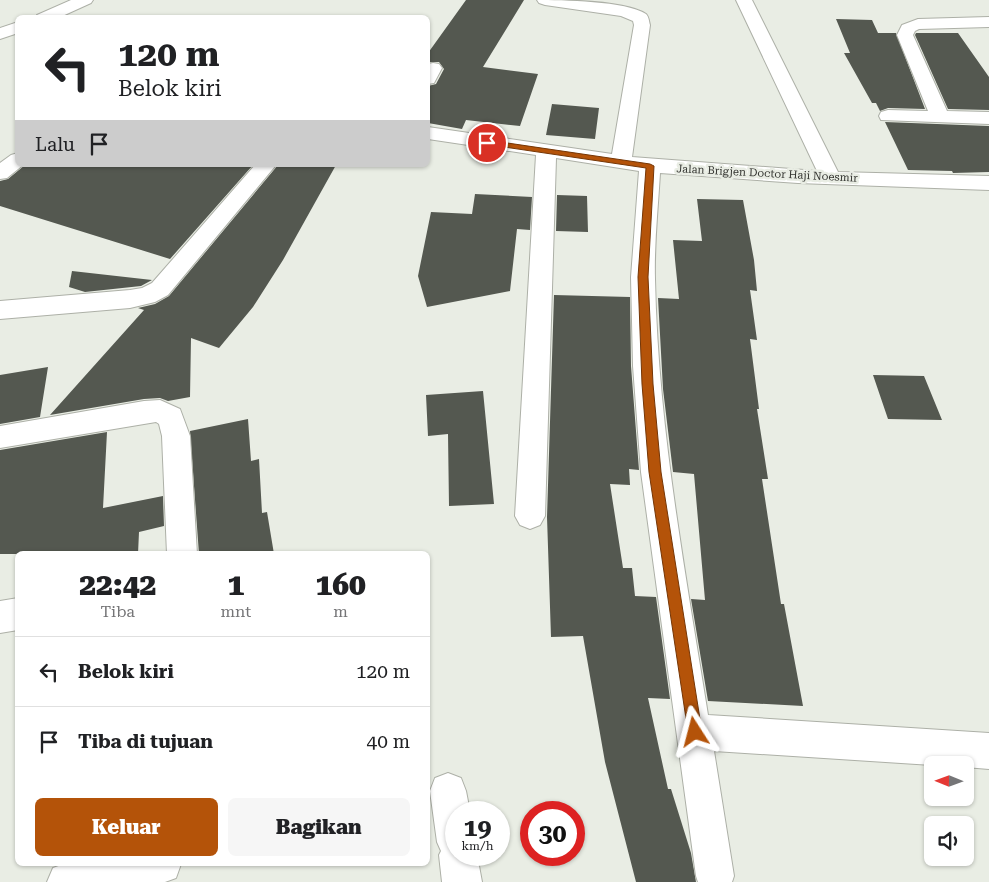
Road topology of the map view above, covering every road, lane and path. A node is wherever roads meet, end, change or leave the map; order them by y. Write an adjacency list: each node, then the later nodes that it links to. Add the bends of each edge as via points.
1 (86, 0): 4 (street)
2 (545, 0): 14 (street, via 624,12 640,18 642,25)
3 (744, 0): 18 (street)
4 (50, 15)
5 (989, 22): 9 (street, via 918,24 906,30 905,35)
6 (15, 28): 7 (street)
7 (0, 34)
8 (888, 116): 9 (street)
9 (940, 117): 10 (street)
10 (989, 118)
11 (430, 133): 12 (street, Jalan Brigjen Doctor Haji Noesmir)
12 (546, 152): 14 (street, Jalan Brigjen Doctor Haji Noesmir); 22 (street)
13 (15, 161): 17 (street)
14 (621, 162): 15 (street, Jalan Brigjen Doctor Haji Noesmir)
15 (650, 166): 18 (street, Jalan Brigjen Doctor Haji Noesmir); 26 (street, via 643,277 648,385 655,472)
16 (264, 167): 20 (street, via 160,289 147,296 130,299)
17 (0, 173)
18 (831, 178): 19 (street, Jalan Brigjen Doctor Haji Noesmir)
19 (989, 183)
20 (0, 310)
21 (0, 437): 23 (street, via 144,412 160,411 170,416 176,436)
22 (530, 516)
23 (182, 551)
24 (15, 614): 25 (street)
25 (0, 617)
26 (695, 732): 27 (street); 32 (street)
27 (989, 751)
28 (448, 791): 29 (street)
29 (450, 801)
30 (151, 866): 33 (street)
31 (460, 866): 34 (street)
32 (715, 876)
33 (67, 882)
34 (462, 882)

